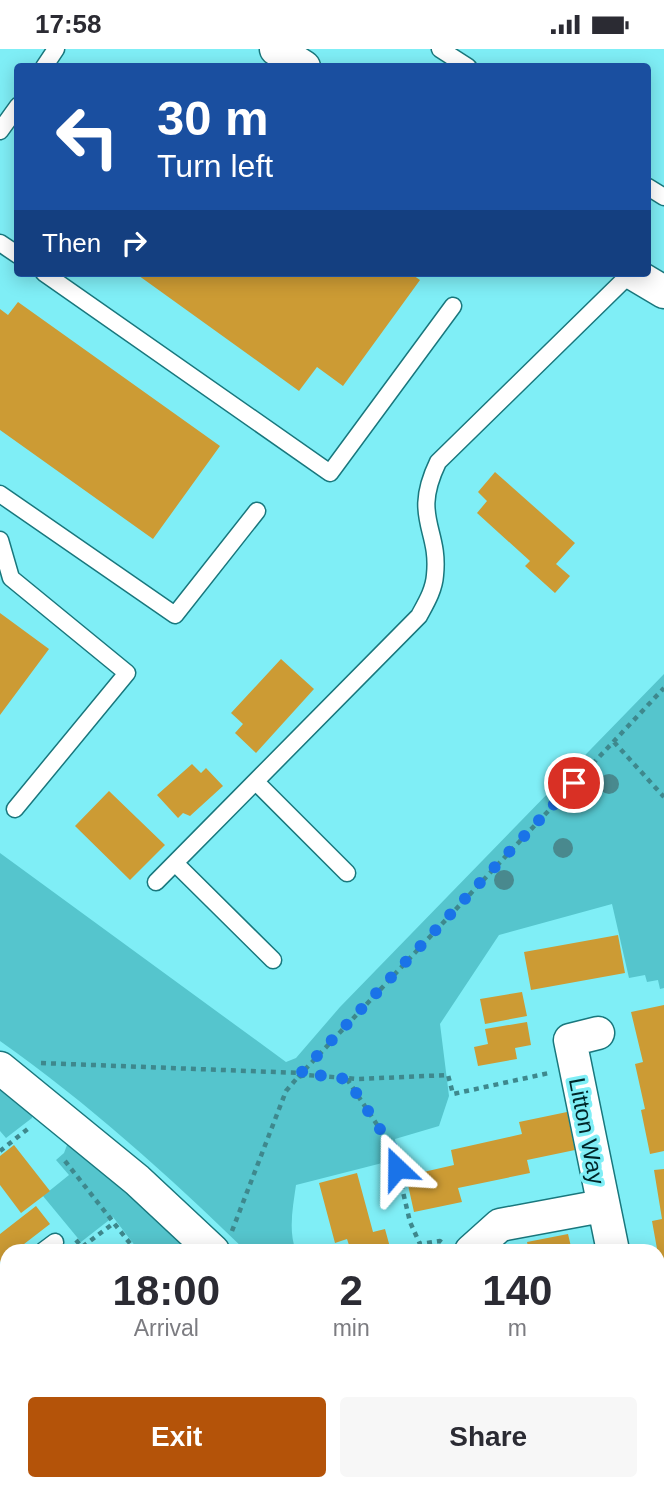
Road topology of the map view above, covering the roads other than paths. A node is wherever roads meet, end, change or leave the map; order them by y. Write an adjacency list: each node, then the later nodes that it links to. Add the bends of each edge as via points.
1 (276, 49): 3 (street)
2 (440, 49): 4 (lane)
3 (298, 63)
4 (462, 63)
5 (14, 112): 6 (lane)
6 (0, 131)
7 (50, 277): 11 (lane, via 330,473)
8 (627, 277): 15 (lane, via 438,462 426,497 425,515 435,555 430,597 419,616)
9 (638, 277): 10 (street)
10 (664, 292)
11 (453, 306)
12 (0, 494): 13 (lane, via 175,615)
13 (257, 511)
14 (0, 540): 16 (lane, via 10,578 127,673)
15 (256, 782): 17 (lane); 18 (lane)
16 (15, 809)
17 (175, 863): 19 (lane); 20 (lane)
18 (346, 873)
19 (156, 882)
20 (273, 960)
21 (598, 1033): 23 (street, Litton Way, via 570,1040)
22 (6, 1073): 24 (street)
23 (602, 1206): 25 (street, via 500,1225); 26 (street, Litton Way)
24 (220, 1244)
25 (479, 1244)
26 (611, 1244)

